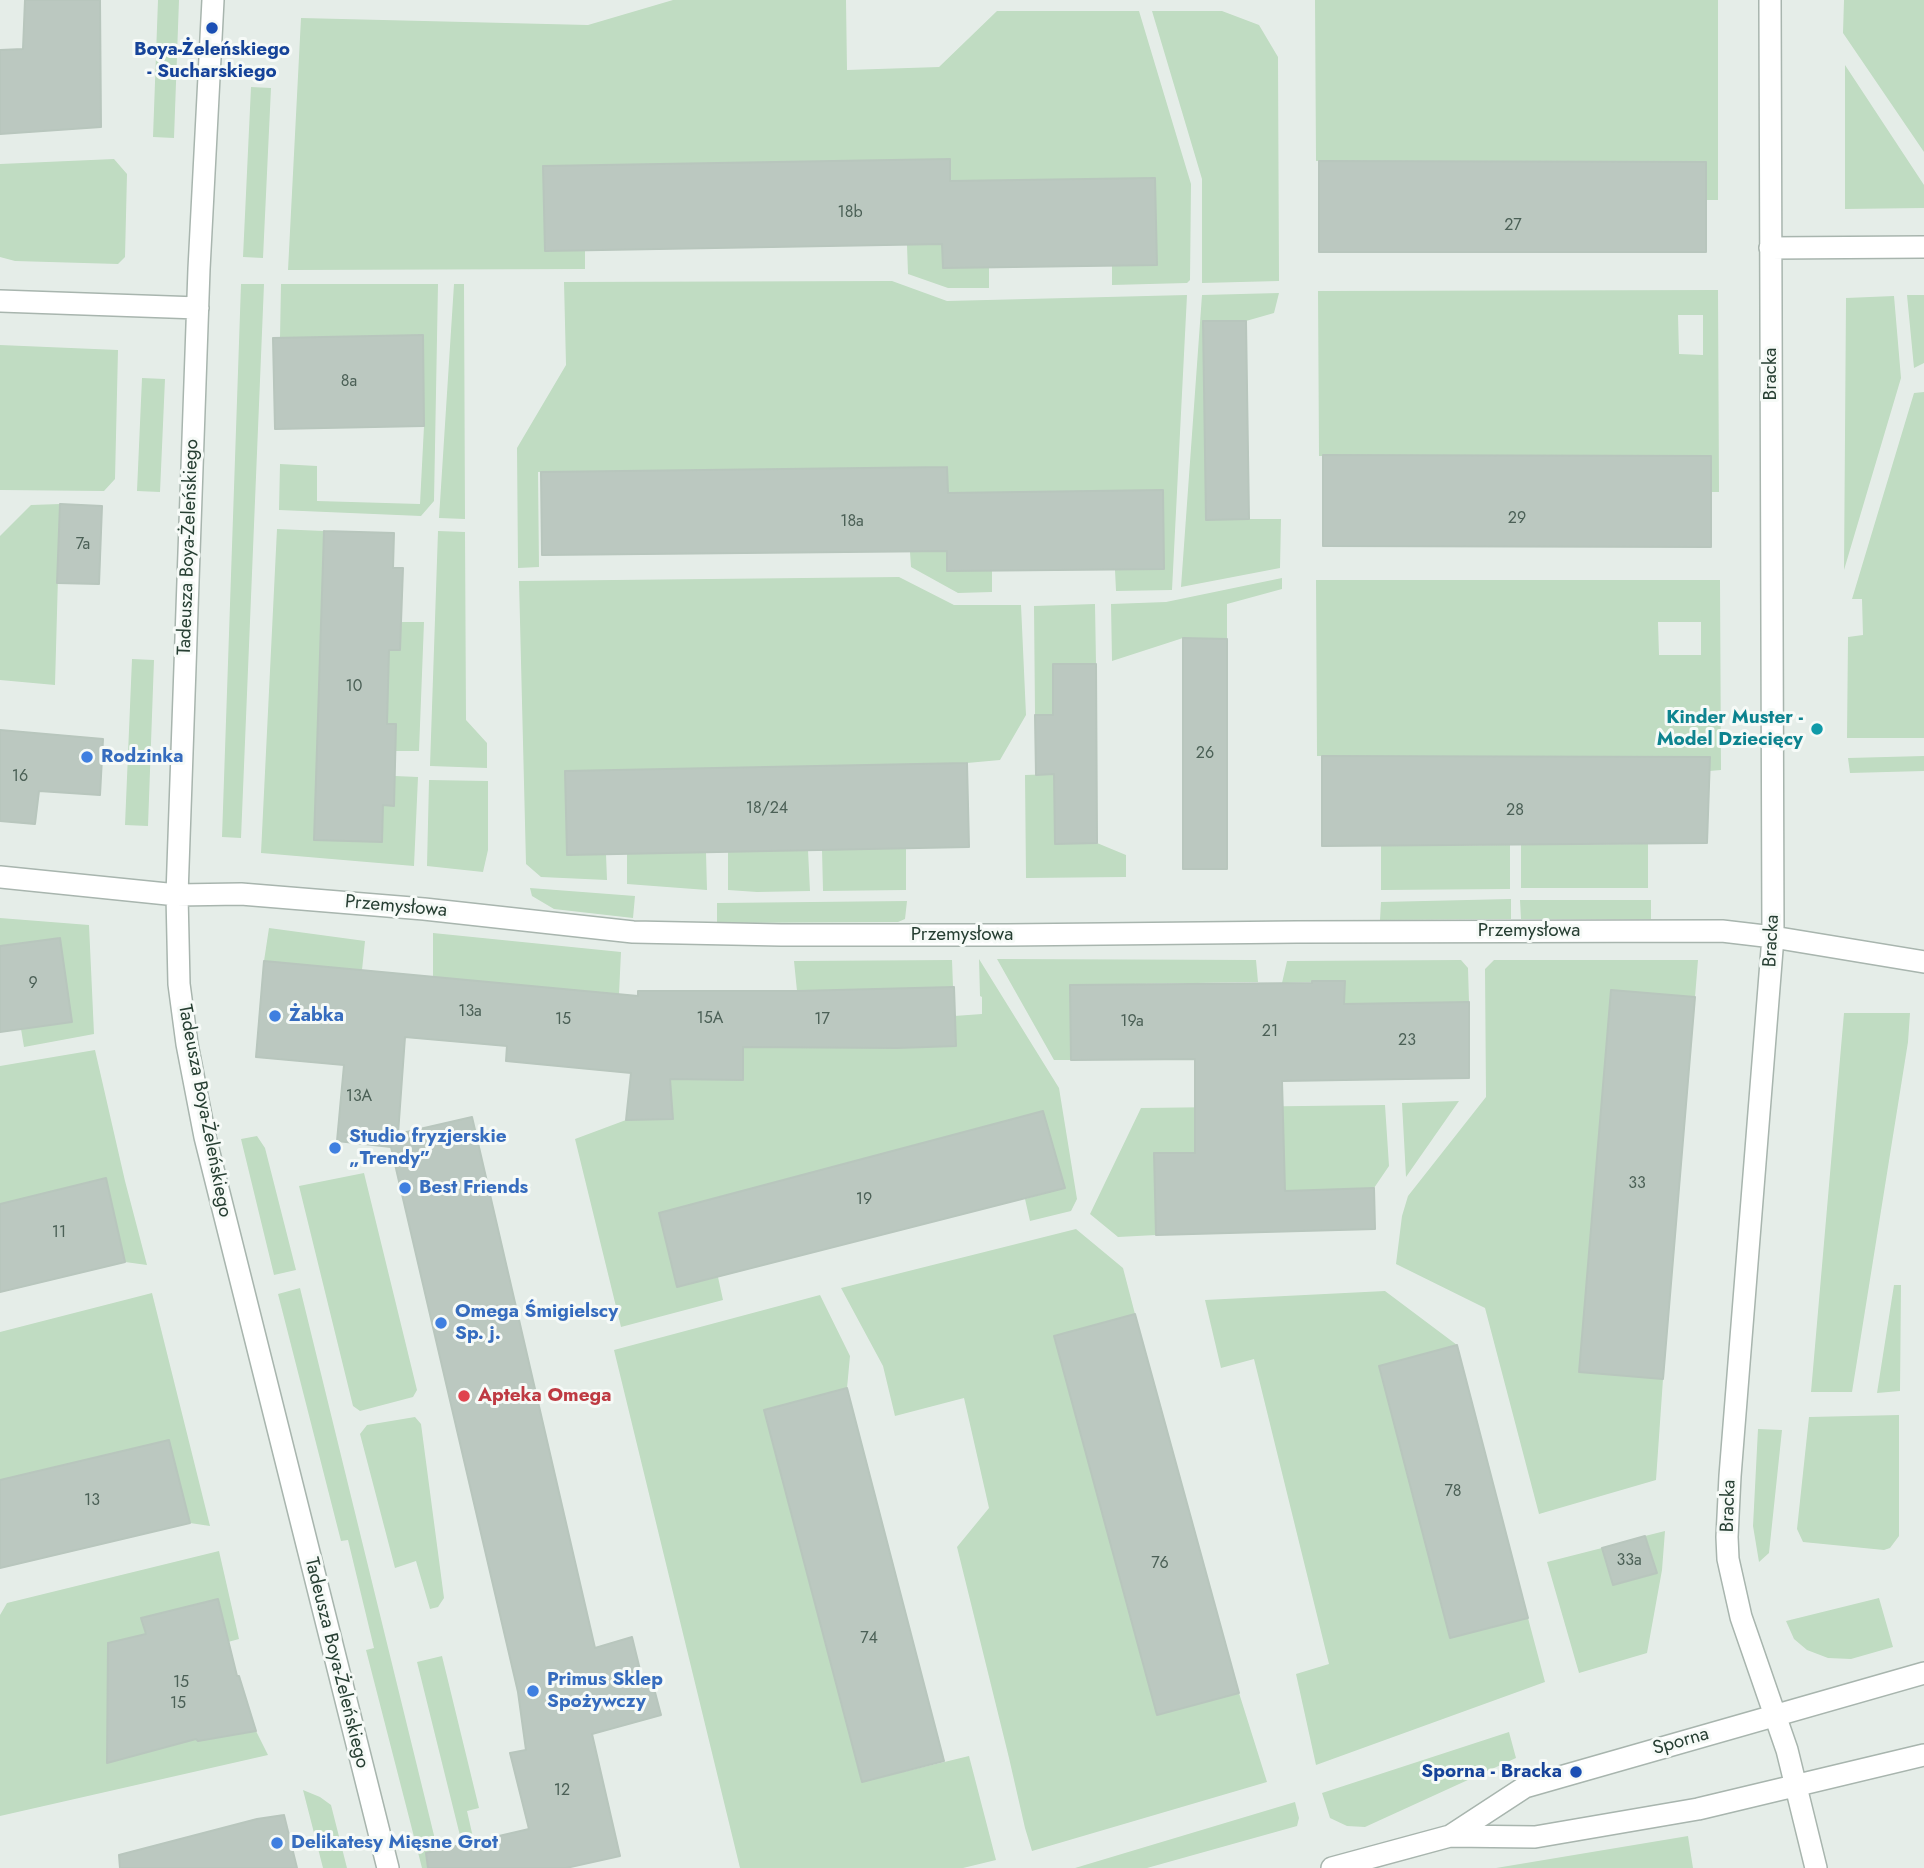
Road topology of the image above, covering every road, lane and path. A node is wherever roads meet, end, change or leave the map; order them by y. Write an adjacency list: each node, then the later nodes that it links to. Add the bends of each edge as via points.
1 (213, 0): 6 (street, Tadeusza Boya-Żeleńskiego)
2 (1769, 0): 4 (street, Bracka)
3 (1924, 247): 4 (street)
4 (1770, 248): 9 (street, Bracka)
5 (0, 301): 6 (street)
6 (198, 308): 8 (street, Tadeusza Boya-Żeleńskiego)
7 (0, 877): 8 (street, Przemysłowa)
8 (177, 895): 9 (street, Przemysłowa, via 241,894 633,932 1722,931); 16 (street, Tadeusza Boya-Żeleńskiego, via 179,984 205,1138)
9 (1773, 936): 10 (street, Przemysłowa); 12 (street, Bracka, via 1727,1537 1741,1617)
10 (1924, 962)
11 (1924, 1672): 12 (street, Sporna)
12 (1775, 1715): 14 (street, Bracka); 15 (street, Sporna, via 1525,1787)
13 (1924, 1755): 14 (street, Sporna)
14 (1796, 1785): 15 (street, Sporna, via 1698,1809 1535,1837); 18 (street, Bracka)
15 (1450, 1836): 17 (street, Sporna)
16 (388, 1868)
17 (1332, 1868)
18 (1816, 1868)

